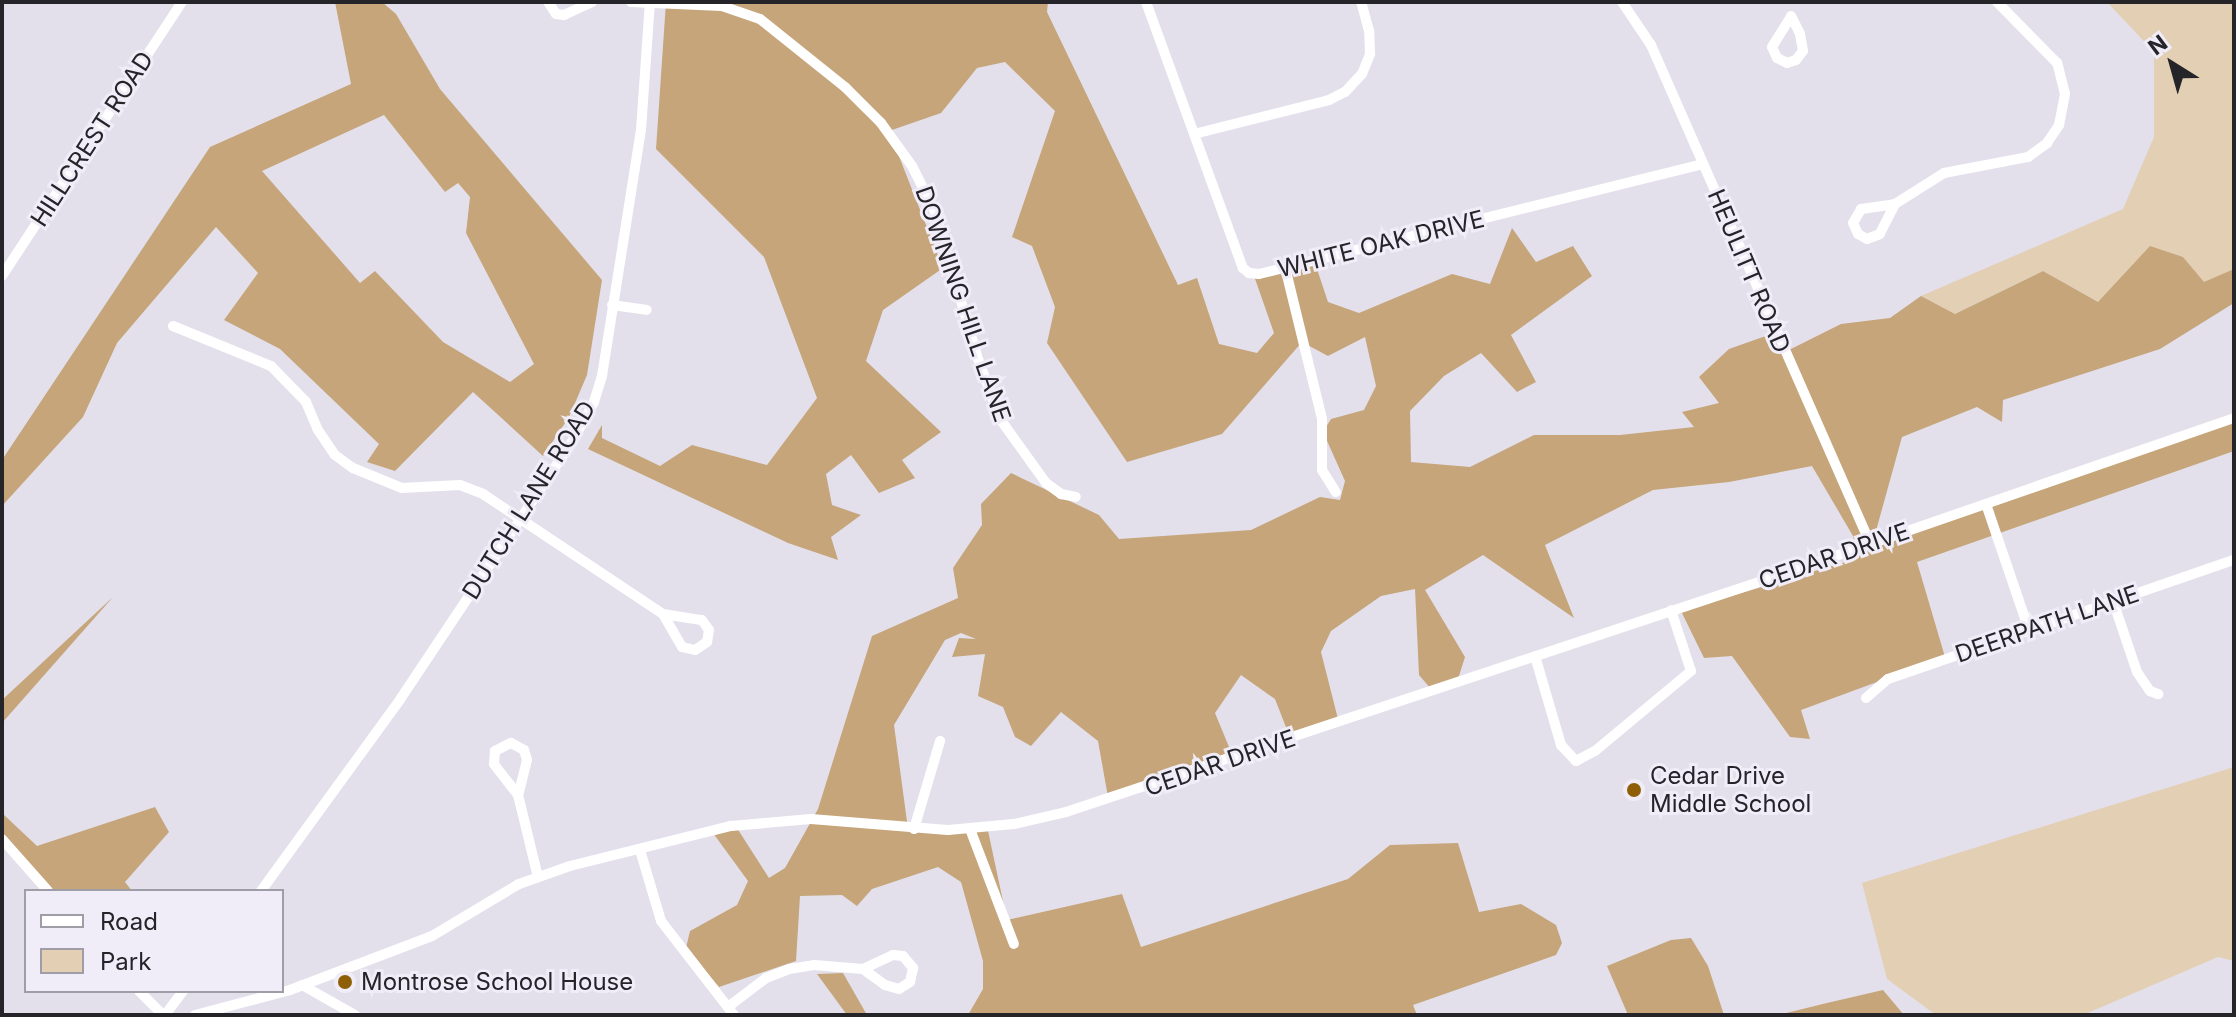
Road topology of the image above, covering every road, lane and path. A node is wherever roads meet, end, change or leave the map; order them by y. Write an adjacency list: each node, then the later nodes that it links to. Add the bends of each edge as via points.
1 (182, 2): 16 (street, HILLCREST ROAD)
2 (548, 2): 3 (street, via 556,14 564,15)
3 (592, 2)
4 (631, 2): 5 (street, DOWNING HILL LANE)
5 (650, 2): 17 (street, DUTCH LANE ROAD, via 641,130); 22 (street, DOWNING HILL LANE, via 722,6 760,19 881,123 912,166 935,212 1000,419 1046,483)
6 (1146, 2): 12 (street, WHITE OAK DRIVE)
7 (1361, 2): 12 (street, via 1370,54 1349,89 1329,100)
8 (1622, 2): 13 (street, HEULITT ROAD, via 1646,35)
9 (1794, 2): 11 (street)
10 (1997, 2): 14 (street, via 2060,69 2065,94 2059,125 2028,157 1944,173)
11 (1791, 16)
12 (1194, 134): 15 (street, WHITE OAK DRIVE, via 1243,268 1255,275)
13 (1703, 164): 15 (street, WHITE OAK DRIVE); 25 (street, HEULITT ROAD)
14 (1895, 204)
15 (1285, 267): 21 (street, via 1322,419 1322,470)
16 (2, 276)
17 (612, 305): 18 (street); 24 (street, DUTCH LANE ROAD, via 594,402)
18 (647, 310)
19 (173, 326): 24 (street, via 271,366 306,402 335,455 353,468 402,488 460,485)
20 (2234, 418): 23 (street, CEDAR DRIVE)
21 (1336, 492)
22 (1076, 497)
23 (1986, 504): 25 (street, CEDAR DRIVE); 30 (street)
24 (521, 519): 29 (street); 42 (street, DUTCH LANE ROAD, via 347,777)
25 (1870, 543): 28 (street, CEDAR DRIVE)
26 (2234, 560): 27 (street, DEERPATH LANE)
27 (2113, 601): 30 (street, DEERPATH LANE); 32 (street, via 2137,672)
28 (1671, 610): 31 (street, CEDAR DRIVE); 31 (street, via 1691,671 1576,761 1564,750)
29 (663, 614): 29 (street, via 702,620 709,630 707,642 695,650 682,647)
30 (2029, 630): 33 (street, DEERPATH LANE, via 1888,679)
31 (1535, 656): 37 (street, CEDAR DRIVE, via 1130,793 1033,820)
32 (2158, 694)
33 (1866, 698)
34 (940, 741): 36 (street)
35 (518, 795): 35 (street, via 494,764 495,751 505,744 516,744 527,755); 40 (street)
36 (914, 829): 37 (street, CEDAR DRIVE); 39 (street, CEDAR DRIVE, via 829,819 766,821)
37 (970, 829): 43 (street)
38 (2, 839): 41 (street)
39 (640, 850): 40 (street, CEDAR DRIVE); 50 (street, via 661,921)
40 (538, 877): 45 (street, CEDAR DRIVE, via 508,888 432,936)
41 (46, 889)
42 (263, 889)
43 (1014, 944)
44 (863, 969): 44 (street, via 896,955 908,959 914,973 910,982 895,989); 50 (street, via 789,969 766,978)
45 (302, 985): 46 (street, CEDAR DRIVE); 53 (street)
46 (284, 990)
47 (141, 993): 51 (street)
48 (181, 993): 51 (street)
49 (273, 993): 52 (street, CEDAR DRIVE)
50 (731, 1011)
51 (164, 1015)
52 (195, 1015)
53 (355, 1015)

